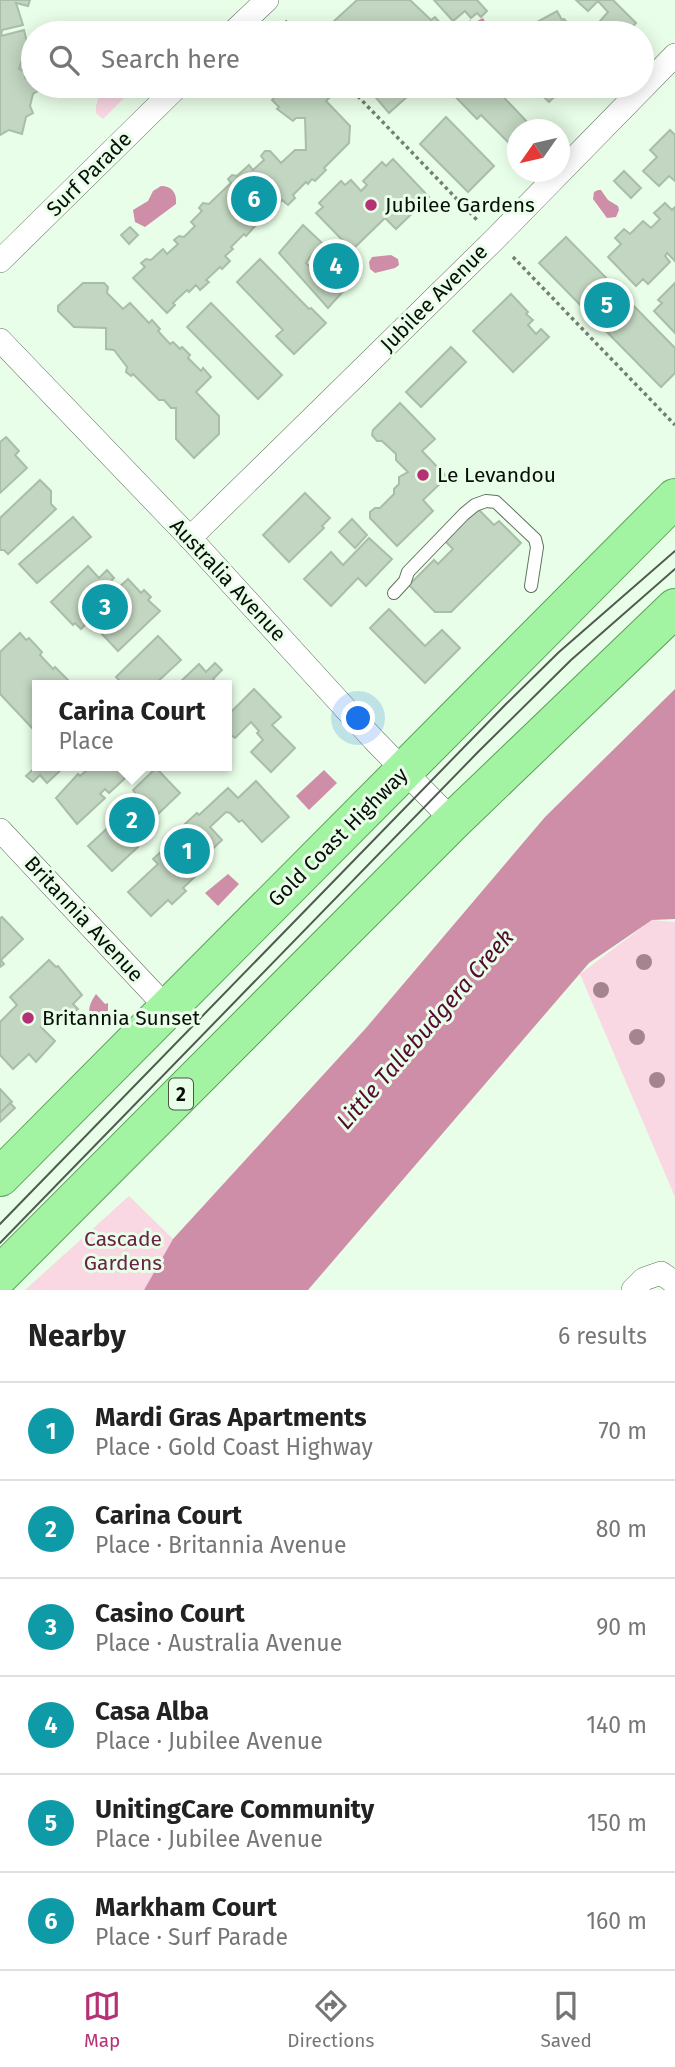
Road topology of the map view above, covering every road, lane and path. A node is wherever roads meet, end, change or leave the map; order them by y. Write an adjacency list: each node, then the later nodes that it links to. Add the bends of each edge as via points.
1 (267, 0): 2 (street)
2 (245, 21)
3 (675, 55): 4 (street, Jubilee Avenue)
4 (654, 76)
5 (166, 98): 10 (street, Surf Parade)
6 (360, 98): 8 (path)
7 (633, 98): 14 (street, Jubilee Avenue)
8 (477, 220)
9 (513, 257): 12 (path)
10 (0, 261)
11 (0, 340): 14 (street, Australia Avenue)
12 (675, 425)
13 (675, 498): 18 (highway, Gold Coast Highway)
14 (190, 538): 18 (street, Australia Avenue)
15 (531, 586): 16 (lane, via 535,539 496,502 486,501 464,514)
16 (394, 593)
17 (675, 608): 19 (highway, 2)
18 (404, 771): 19 (street, Australia Avenue); 21 (highway, Gold Coast Highway)
19 (453, 821): 23 (highway, 2)
20 (0, 830): 21 (street, Britannia Avenue)
21 (169, 1009): 22 (highway, Gold Coast Highway)
22 (0, 1177)
23 (0, 1275)
24 (668, 1278): 25 (street, via 644,1279)
25 (633, 1290)

